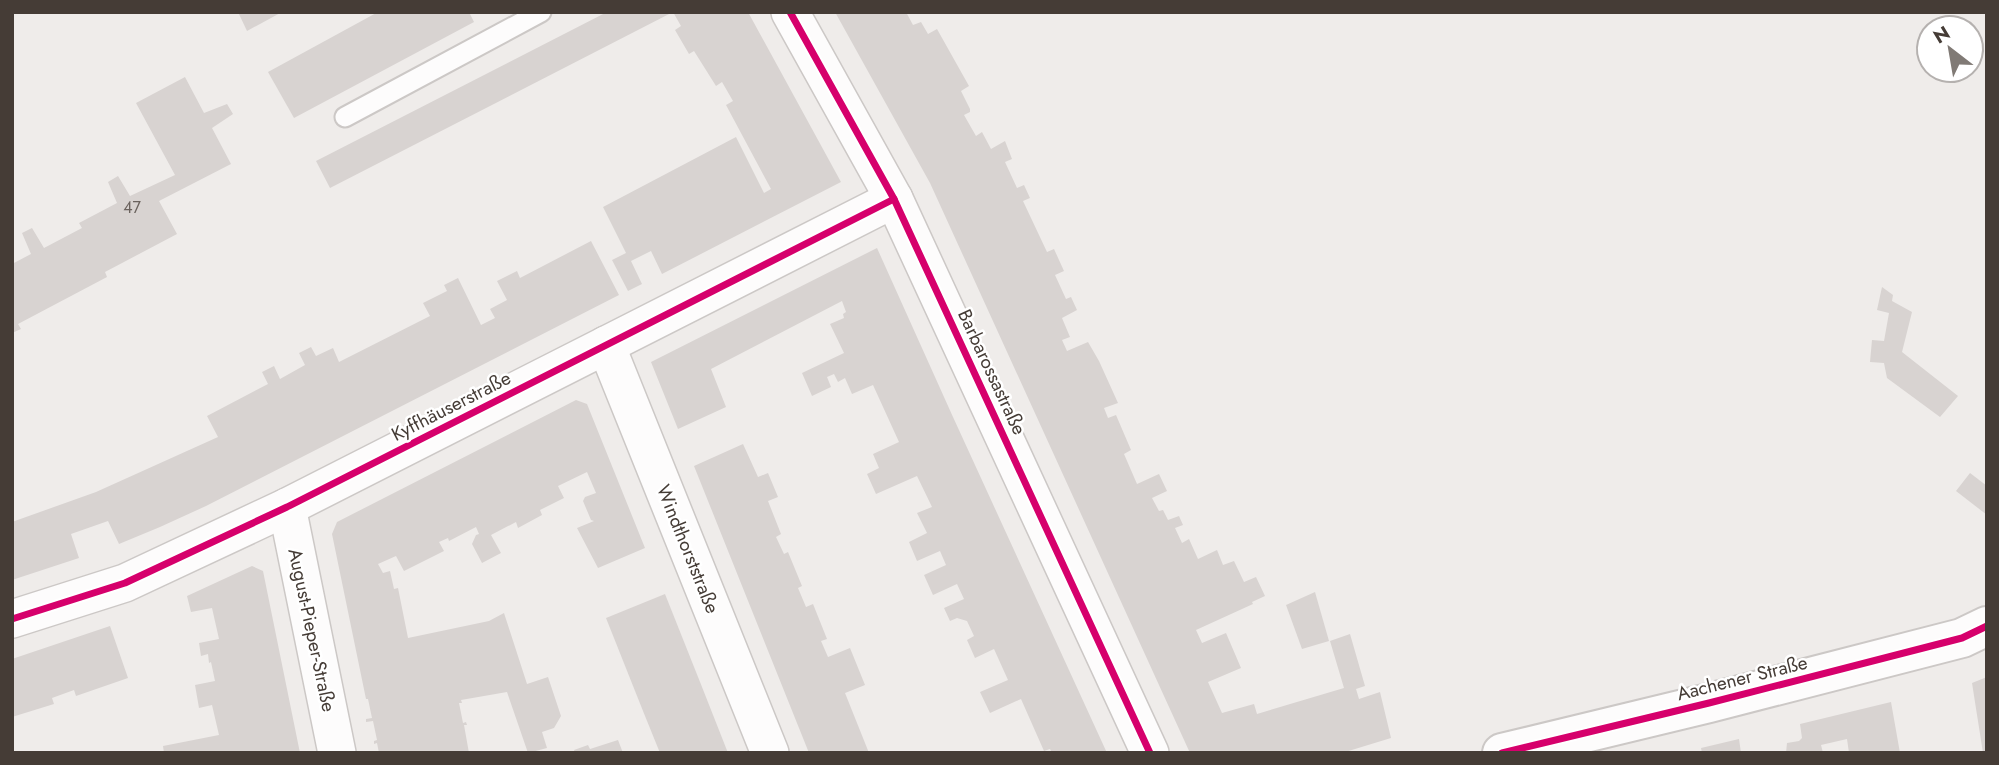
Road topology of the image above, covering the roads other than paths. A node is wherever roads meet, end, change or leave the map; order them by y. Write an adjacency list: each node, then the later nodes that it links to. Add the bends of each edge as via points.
1 (541, 12): 3 (lane)
2 (790, 12): 4 (street, Barbarossastraße)
3 (345, 117)
4 (894, 199): 5 (street, Kyffhäuserstraße); 11 (street, Barbarossastraße)
5 (606, 345): 6 (street, Kyffhäuserstraße); 10 (street, Windthorststraße)
6 (286, 507): 7 (street, Kyffhäuserstraße, via 125,583); 9 (street, August-Pieper-Straße)
7 (12, 619)
8 (1987, 626): 12 (street, Aachener Straße, via 1962,638)
9 (337, 753)
10 (770, 753)
11 (1150, 753)
12 (1502, 753)

